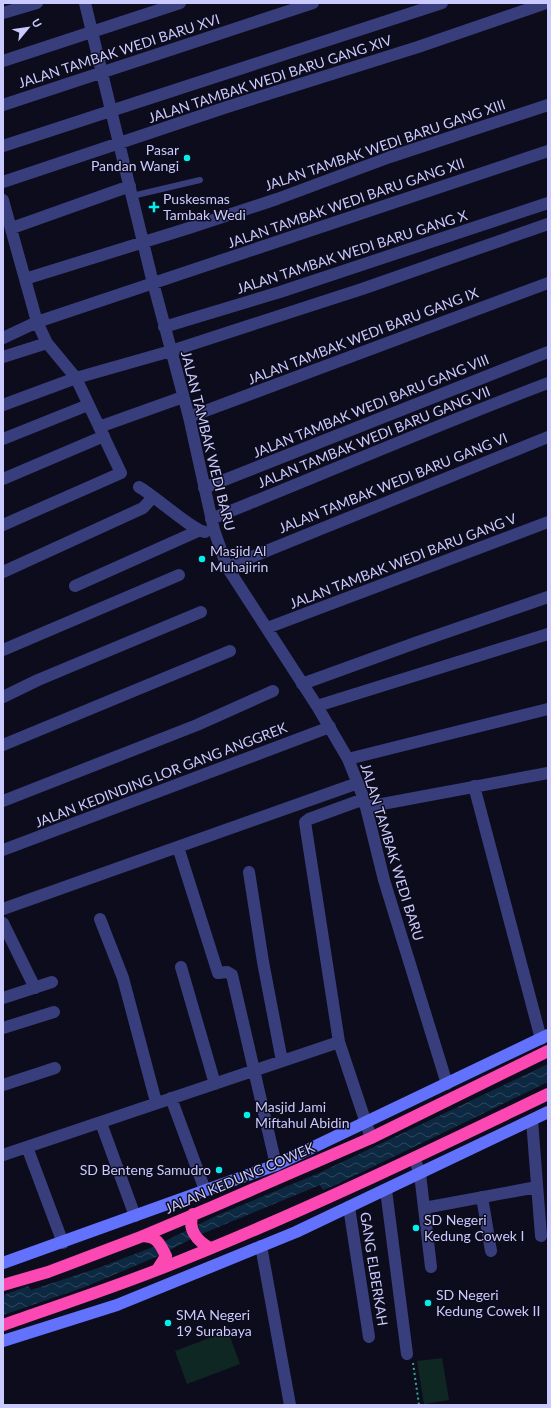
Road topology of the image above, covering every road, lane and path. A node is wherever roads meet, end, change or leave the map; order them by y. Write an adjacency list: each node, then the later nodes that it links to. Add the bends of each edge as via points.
1 (37, 3): 7 (street)
2 (85, 3): 8 (street, JALAN TAMBAK WEDI BARU)
3 (180, 3): 8 (street)
4 (313, 3): 10 (street, JALAN TAMBAK WEDI BARU XVI)
5 (442, 3): 13 (street)
6 (546, 3): 14 (street, JALAN TAMBAK WEDI BARU GANG XIV)
7 (3, 13)
8 (93, 30): 9 (street); 10 (street, JALAN TAMBAK WEDI BARU)
9 (3, 61)
10 (103, 73): 11 (street, JALAN TAMBAK WEDI BARU XVI); 13 (street, JALAN TAMBAK WEDI BARU)
11 (3, 105)
12 (548, 105): 24 (street, JALAN TAMBAK WEDI BARU GANG XIII, via 390,157 277,199)
13 (111, 111): 14 (street, JALAN TAMBAK WEDI BARU); 15 (street)
14 (119, 143): 18 (street, JALAN TAMBAK WEDI BARU GANG XIV); 19 (street, JALAN TAMBAK WEDI BARU)
15 (3, 146)
16 (548, 151): 27 (street, JALAN TAMBAK WEDI BARU GANG XII)
17 (200, 180): 19 (lane)
18 (3, 182)
19 (131, 191): 23 (street); 24 (street, JALAN TAMBAK WEDI BARU)
20 (3, 200): 23 (street)
21 (548, 203): 29 (street, JALAN TAMBAK WEDI BARU GANG X, via 280,292)
22 (548, 224): 32 (street, via 362,289)
23 (12, 228): 25 (street)
24 (143, 242): 25 (street, JALAN TAMBAK WEDI BARU GANG XIII); 27 (street, JALAN TAMBAK WEDI BARU)
25 (25, 279): 28 (street)
26 (548, 283): 40 (street, JALAN TAMBAK WEDI BARU GANG IX)
27 (154, 284): 28 (street, JALAN TAMBAK WEDI BARU GANG XII); 29 (street, JALAN TAMBAK WEDI BARU)
28 (37, 322): 30 (street, JALAN TAMBAK WEDI BARU GANG XII); 31 (street)
29 (164, 327): 32 (street, JALAN TAMBAK WEDI BARU)
30 (3, 338)
31 (47, 343): 34 (street); 35 (street)
32 (171, 351): 35 (street); 37 (street, JALAN TAMBAK WEDI BARU)
33 (548, 352): 46 (street, JALAN TAMBAK WEDI BARU GANG VIII)
34 (3, 357)
35 (76, 378): 38 (street); 39 (street)
36 (548, 383): 50 (street, JALAN TAMBAK WEDI BARU GANG VII, via 398,442)
37 (183, 397): 40 (street, JALAN TAMBAK WEDI BARU); 41 (street)
38 (3, 405)
39 (88, 405): 41 (street); 43 (street)
40 (189, 417): 46 (street, JALAN TAMBAK WEDI BARU)
41 (101, 432): 44 (street); 49 (street, via 122,473)
42 (547, 438): 52 (street, JALAN TAMBAK WEDI BARU GANG VI)
43 (3, 439)
44 (3, 479)
45 (139, 487): 47 (street)
46 (204, 488): 50 (street, JALAN TAMBAK WEDI BARU)
47 (153, 496): 51 (street); 53 (street, via 144,508)
48 (548, 522): 58 (street, JALAN TAMBAK WEDI BARU GANG V)
49 (3, 525)
50 (213, 525): 51 (street, JALAN TAMBAK WEDI BARU GANG VII); 52 (street, JALAN TAMBAK WEDI BARU)
51 (198, 531): 55 (street)
52 (227, 566): 58 (street, JALAN TAMBAK WEDI BARU)
53 (3, 572)
54 (179, 575): 60 (street)
55 (75, 586)
56 (548, 598): 62 (street, via 410,644)
57 (202, 612): 64 (street)
58 (268, 628): 62 (street, JALAN TAMBAK WEDI BARU)
59 (548, 634): 65 (street)
60 (3, 650)
61 (230, 651): 68 (street)
62 (302, 684): 65 (street, JALAN TAMBAK WEDI BARU)
63 (273, 691): 73 (street, via 197,725)
64 (3, 697)
65 (318, 706): 67 (street, JALAN TAMBAK WEDI BARU)
66 (548, 709): 69 (street)
67 (330, 727): 69 (street, JALAN TAMBAK WEDI BARU); 76 (street, JALAN KEDINDING LOR GANG ANGGREK)
68 (3, 745)
69 (348, 759): 71 (street, JALAN TAMBAK WEDI BARU)
70 (548, 773): 72 (street)
71 (355, 784): 74 (street, JALAN TAMBAK WEDI BARU); 75 (street)
72 (474, 786): 74 (street); 87 (street)
73 (3, 801)
74 (365, 803): 88 (street, via 306,822); 94 (street, JALAN TAMBAK WEDI BARU, via 384,880)
75 (178, 848): 78 (street); 92 (street, via 218,973 227,972 232,975)
76 (3, 850)
77 (249, 872): 90 (street)
78 (3, 909)
79 (100, 919): 98 (street, via 123,978)
80 (3, 923): 83 (street)
81 (181, 967): 93 (street)
82 (52, 982): 83 (street)
83 (35, 988): 84 (street)
84 (3, 998)
85 (54, 1012): 86 (street)
86 (3, 1028)
87 (544, 1037): 94 (main road, JALAN KEDUNG COWEK)
88 (339, 1042): 90 (street); 101 (street)
89 (548, 1051): 103 (highway, JALAN KEDUNG COWEK)
90 (282, 1061): 92 (street)
91 (55, 1068): 95 (street)
92 (254, 1071): 93 (street); 107 (street)
93 (215, 1084): 97 (street)
94 (447, 1084): 101 (main road, JALAN KEDUNG COWEK)
95 (3, 1085)
96 (548, 1094): 106 (highway)
97 (171, 1098): 98 (street); 109 (street)
98 (156, 1102): 102 (street)
99 (548, 1112): 100 (main road)
100 (532, 1120): 108 (main road); 111 (street)
101 (366, 1122): 103 (street); 107 (main road, JALAN KEDUNG COWEK)
102 (101, 1123): 104 (street); 115 (street)
103 (371, 1138): 116 (highway, JALAN KEDUNG COWEK)
104 (27, 1147): 105 (street); 119 (street)
105 (3, 1155)
106 (414, 1158): 108 (street); 121 (highway)
107 (276, 1165): 109 (main road, JALAN KEDUNG COWEK)
108 (420, 1174): 110 (main road); 114 (street)
109 (204, 1190): 115 (main road, JALAN KEDUNG COWEK)
110 (386, 1190): 113 (main road); 130 (street)
111 (541, 1193): 112 (street); 118 (street)
112 (482, 1197): 114 (street); 122 (street)
113 (349, 1207): 120 (main road); 128 (street, GANG ELBERKAH)
114 (424, 1208): 124 (street)
115 (135, 1216): 119 (main road, JALAN KEDUNG COWEK)
116 (192, 1220): 117 (highway, JALAN KEDUNG COWEK); 121 (highway, via 198,1240)
117 (144, 1236): 125 (highway, via 151,1236 159,1241 166,1256); 126 (highway, JALAN KEDUNG COWEK, via 48,1272)
118 (541, 1236)
119 (62, 1243): 123 (main road, JALAN KEDUNG COWEK)
120 (261, 1246): 129 (main road, via 117,1305); 131 (street)
121 (210, 1248): 125 (highway)
122 (491, 1251)
123 (3, 1263)
124 (431, 1267)
125 (157, 1270): 127 (highway)
126 (3, 1285)
127 (3, 1325)
128 (369, 1337)
129 (3, 1341)
130 (407, 1354): 132 (path, via 413,1363)
131 (290, 1405)
132 (419, 1405)

